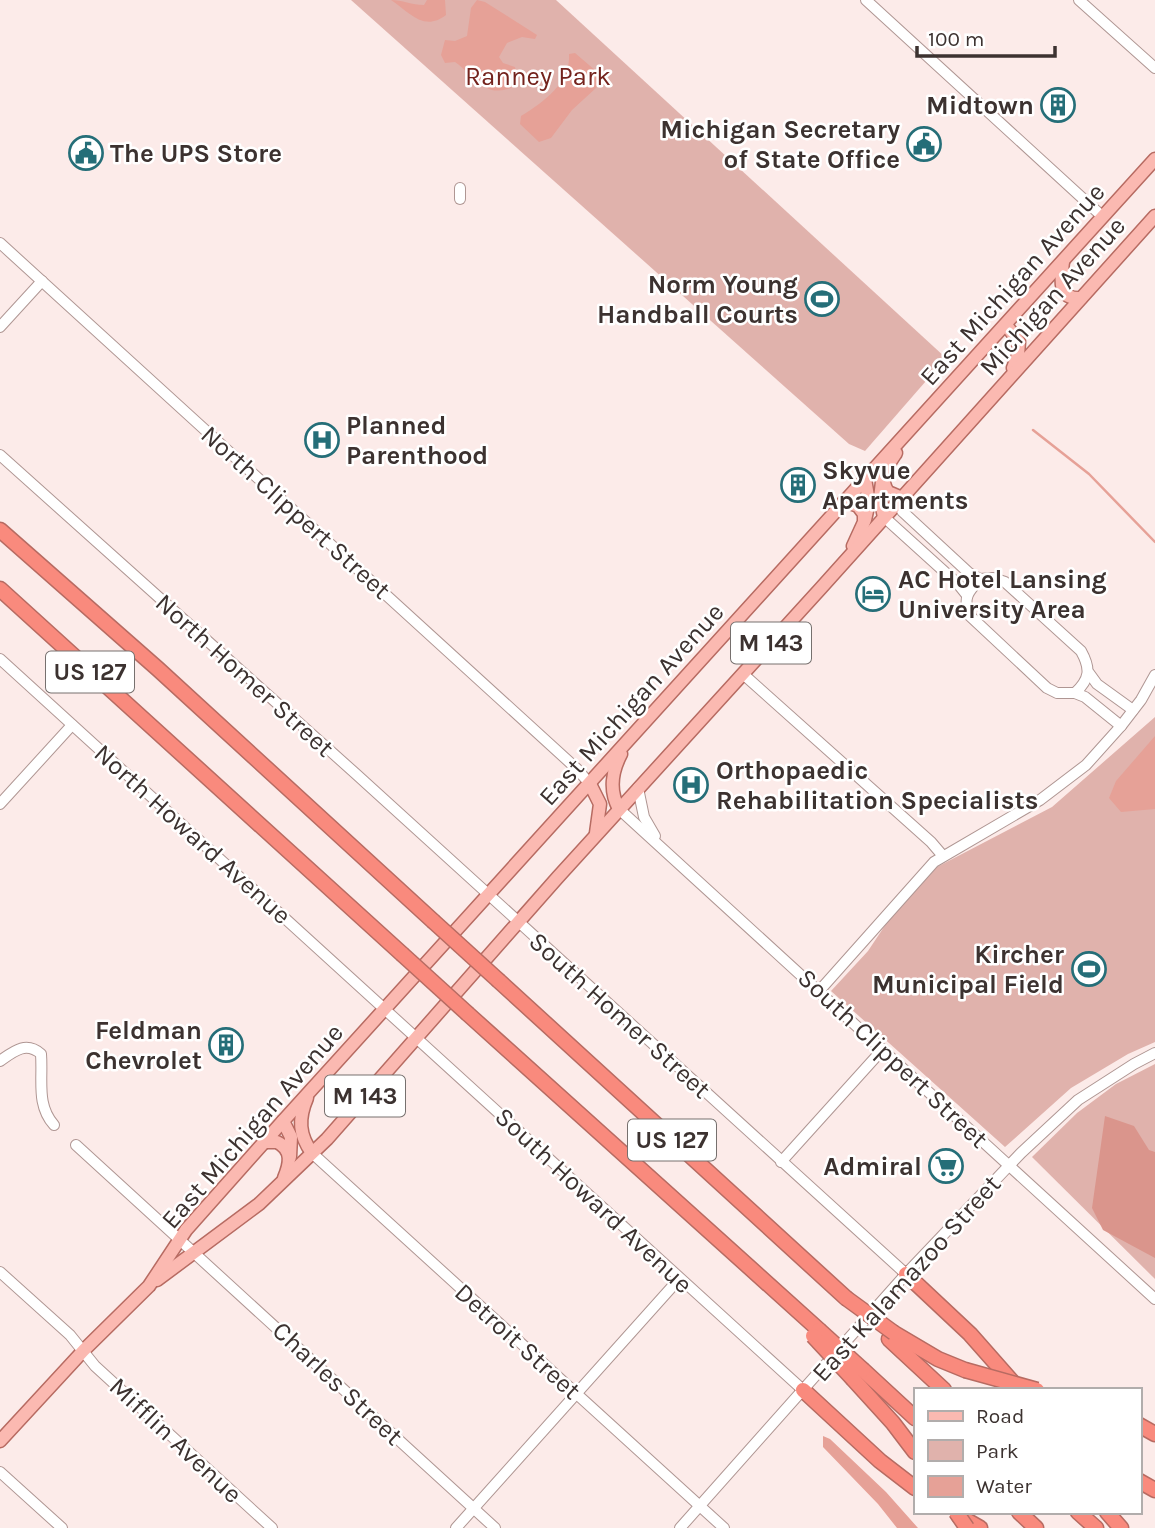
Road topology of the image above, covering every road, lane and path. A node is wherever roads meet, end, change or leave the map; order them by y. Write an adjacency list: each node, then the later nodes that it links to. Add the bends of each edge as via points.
1 (866, 0): 6 (street)
2 (1079, 0): 3 (street)
3 (1155, 68)
4 (1155, 159): 6 (main road, East Michigan Avenue / M 143)
5 (1155, 216): 10 (main road, Michigan Avenue / M 143)
6 (1103, 217): 8 (main road, East Michigan Avenue / M 143)
7 (0, 243): 9 (street, North Clippert Street)
8 (1063, 261): 10 (main road, via 1062,289); 11 (main road, East Michigan Avenue / M 143)
9 (42, 281): 12 (street); 39 (street, North Clippert Street)
10 (1081, 298): 13 (main road, Michigan Avenue / M 143)
11 (1006, 325): 13 (main road, via 1019,346); 15 (main road, East Michigan Avenue / M 143)
12 (0, 327)
13 (1006, 381): 14 (main road, Michigan Avenue / M 143)
14 (983, 406): 19 (main road, East Michigan Avenue / M 143)
15 (908, 433): 17 (main road); 18 (main road, East Michigan Avenue / M 143)
16 (0, 455): 46 (street, North Homer Street)
17 (884, 475): 19 (main road, via 886,489); 21 (main road, via 880,493)
18 (865, 479): 20 (main road, East Michigan Avenue / M 143); 23 (main road, via 869,502)
19 (902, 498): 21 (main road, East Michigan Avenue / M 143); 27 (street, via 904,514)
20 (844, 501): 23 (main road, via 860,509); 38 (main road, East Michigan Avenue / M 143)
21 (884, 517): 25 (main road, East Michigan Avenue / M 143); 29 (street)
22 (0, 520): 26 (highway)
23 (864, 522): 25 (main road)
24 (0, 530): 26 (highway, US 127)
25 (845, 561): 32 (main road, East Michigan Avenue / M 143)
26 (46, 571): 73 (highway, US 127, bridge)
27 (980, 579): 29 (street); 31 (street, via 1005,582 1081,651)
28 (0, 590): 76 (highway, US 127, bridge)
29 (966, 594): 34 (street, via 969,615 1047,688)
30 (0, 659): 36 (street, North Howard Avenue)
31 (1089, 673): 34 (street); 35 (street)
32 (743, 674): 40 (main road, East Michigan Avenue / M 143); 45 (street)
33 (1155, 675): 35 (street)
34 (1075, 693): 37 (street)
35 (1133, 710): 37 (street)
36 (72, 725): 41 (street); 49 (street, North Howard Avenue)
37 (1121, 726): 45 (street, via 1086,765 1040,800)
38 (625, 744): 39 (main road, East Michigan Avenue / M 143); 42 (main road, via 613,780)
39 (590, 784): 43 (main road, via 600,809 597,830); 46 (main road, East Michigan Avenue / M 143)
40 (638, 788): 42 (main road, East Michigan Avenue / M 143); 44 (street, South Clippert Street, via 644,817)
41 (0, 804)
42 (619, 809): 43 (main road, East Michigan Avenue / M 143); 44 (street, South Clippert Street)
43 (588, 844): 47 (main road, East Michigan Avenue / M 143)
44 (662, 846): 48 (street, South Clippert Street)
45 (943, 856): 48 (street)
46 (489, 896): 47 (street, South Homer Street); 49 (main road, East Michigan Avenue / M 143)
47 (518, 922): 50 (main road, East Michigan Avenue / M 143); 63 (street, South Homer Street)
48 (820, 990): 51 (street, South Clippert Street)
49 (385, 1009): 50 (street, South Howard Avenue); 54 (main road, East Michigan Avenue / M 143)
50 (416, 1037): 58 (main road, East Michigan Avenue / M 143); 70 (street, South Howard Avenue)
51 (883, 1049): 63 (street); 64 (street, South Clippert Street)
52 (1155, 1053): 64 (street, East Kalamazoo Street, via 1078,1100)
53 (0, 1061): 57 (street, via 17,1048 28,1047 41,1054 42,1104)
54 (309, 1093): 55 (main road); 56 (main road, East Michigan Avenue / M 143)
55 (302, 1113): 58 (main road, via 308,1132); 61 (main road, via 302,1134)
56 (283, 1121): 59 (main road, East Michigan Avenue); 62 (main road, via 291,1137)
57 (54, 1125)
58 (327, 1139): 61 (main road, East Michigan Avenue / M 143)
59 (264, 1142): 62 (main road, via 280,1142); 66 (main road, East Michigan Avenue)
60 (76, 1145): 66 (street, Charles Street)
61 (312, 1153): 65 (main road, East Michigan Avenue); 82 (street, Detroit Street)
62 (290, 1160): 65 (main road)
63 (781, 1162): 69 (street, South Homer Street)
64 (1010, 1165): 69 (street, East Kalamazoo Street); 72 (street, South Clippert Street)
65 (281, 1185): 67 (main road, East Michigan Avenue)
66 (180, 1239): 67 (street, Charles Street); 71 (main road, East Michigan Avenue)
67 (196, 1253): 71 (main road, East Michigan Avenue); 89 (street, Charles Street)
68 (0, 1272): 74 (street, Mifflin Avenue)
69 (906, 1274): 75 (highway); 81 (street, East Kalamazoo Street)
70 (680, 1279): 81 (street, South Howard Avenue); 82 (street)
71 (149, 1286): 74 (main road, East Michigan Avenue)
72 (1155, 1298)
73 (891, 1336): 77 (highway, US 127); 80 (highway, bridge, via 965,1370)
74 (84, 1350): 84 (main road, East Michigan Avenue); 96 (street, Mifflin Avenue, via 95,1366)
75 (993, 1361): 78 (highway); 79 (highway)
76 (858, 1374): 83 (highway, US 127); 85 (highway)
77 (942, 1388)
78 (1011, 1388)
79 (1018, 1388)
80 (1030, 1388)
81 (803, 1390): 87 (highway); 88 (street, East Kalamazoo Street)
82 (576, 1393): 88 (street, Detroit Street); 89 (street)
83 (914, 1417)
84 (0, 1441)
85 (914, 1451)
86 (0, 1472): 95 (street)
87 (914, 1487)
88 (699, 1506): 99 (street, East Kalamazoo Street); 100 (street, Detroit Street)
89 (474, 1508): 97 (street); 98 (street, Charles Street)
90 (954, 1514): 101 (highway, bridge)
91 (956, 1514): 102 (highway)
92 (1021, 1514): 103 (highway)
93 (1080, 1514): 104 (highway)
94 (1109, 1514): 105 (highway)
95 (62, 1528)
96 (272, 1528)
97 (456, 1528)
98 (495, 1528)
99 (680, 1528)
100 (724, 1528)
101 (968, 1528)
102 (980, 1528)
103 (1036, 1528)
104 (1096, 1528)
105 (1121, 1528)

